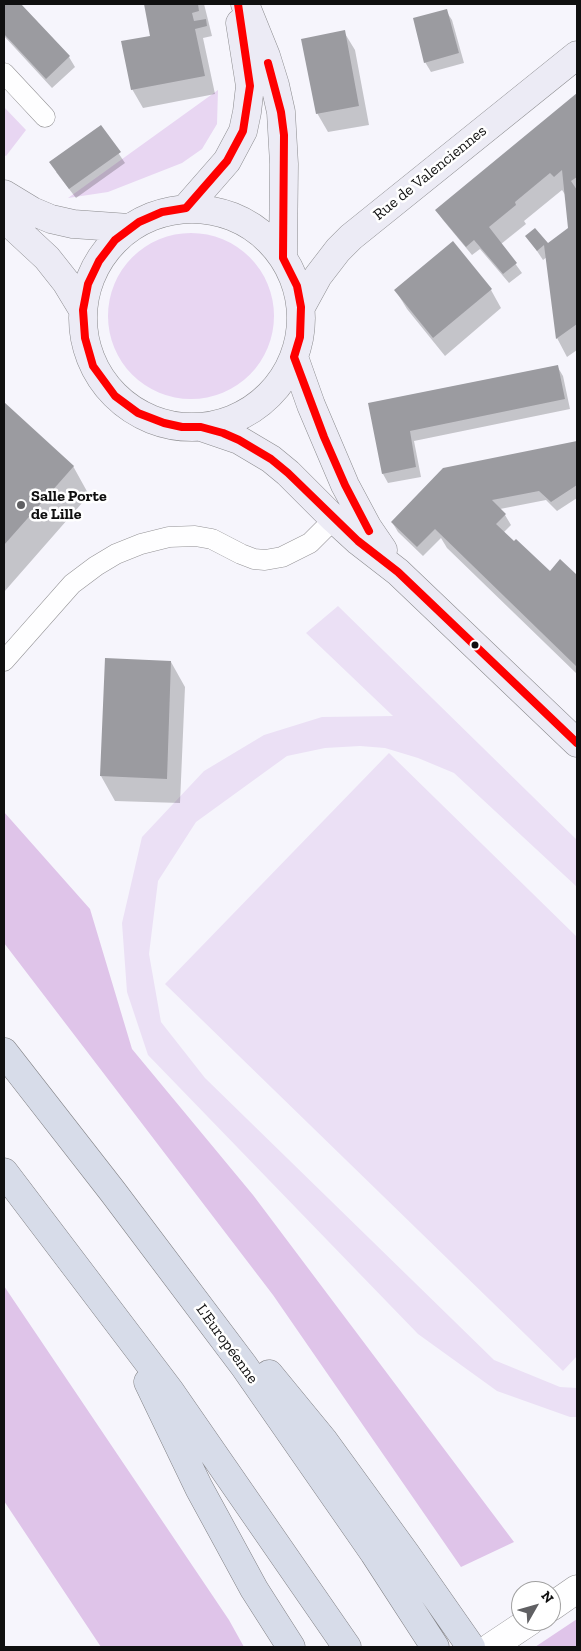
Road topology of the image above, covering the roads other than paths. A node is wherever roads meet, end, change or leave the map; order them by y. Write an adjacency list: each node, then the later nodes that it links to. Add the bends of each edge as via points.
1 (238, 4): 7 (main road, via 250,86 243,131 227,160)
2 (245, 4): 10 (main road, via 266,56 281,112)
3 (577, 55): 11 (main road, Rue de Valenciennes, via 350,238 318,276)
4 (4, 73): 5 (lane)
5 (45, 117)
6 (4, 194): 9 (main road, via 51,219)
7 (186, 208): 9 (main road, via 162,212); 10 (main road, via 212,210 245,222 266,237)
8 (4, 218): 12 (main road, via 52,265)
9 (129, 228): 12 (main road, via 109,246 94,268)
10 (283, 258): 11 (main road, via 297,286)
11 (301, 307): 13 (main road, via 300,337)
12 (83, 310): 14 (main road, via 90,357 115,396 138,413 155,420 182,427)
13 (294, 357): 14 (main road, via 282,380 258,406 226,422); 16 (main road, via 345,486)
14 (201, 427): 15 (main road, via 239,440 271,459)
15 (334, 519): 16 (main road); 17 (lane, via 310,543 282,557 265,560 240,554 212,539 195,536 159,539 116,554 72,584)
16 (398, 572): 18 (main road)
17 (4, 661)
18 (577, 743)
19 (4, 1052): 21 (highway, L'Européenne)
20 (4, 1172): 22 (highway)
21 (178, 1276): 28 (highway, L'Européenne, via 316,1469); 29 (highway, via 242,1344 324,1441)
22 (120, 1324): 26 (highway, via 176,1399); 27 (highway, via 199,1488 254,1589)
23 (577, 1589): 24 (street)
24 (561, 1599)
25 (515, 1631): 30 (street)
26 (341, 1638)
27 (291, 1647)
28 (435, 1647)
29 (471, 1647)
30 (491, 1647)

